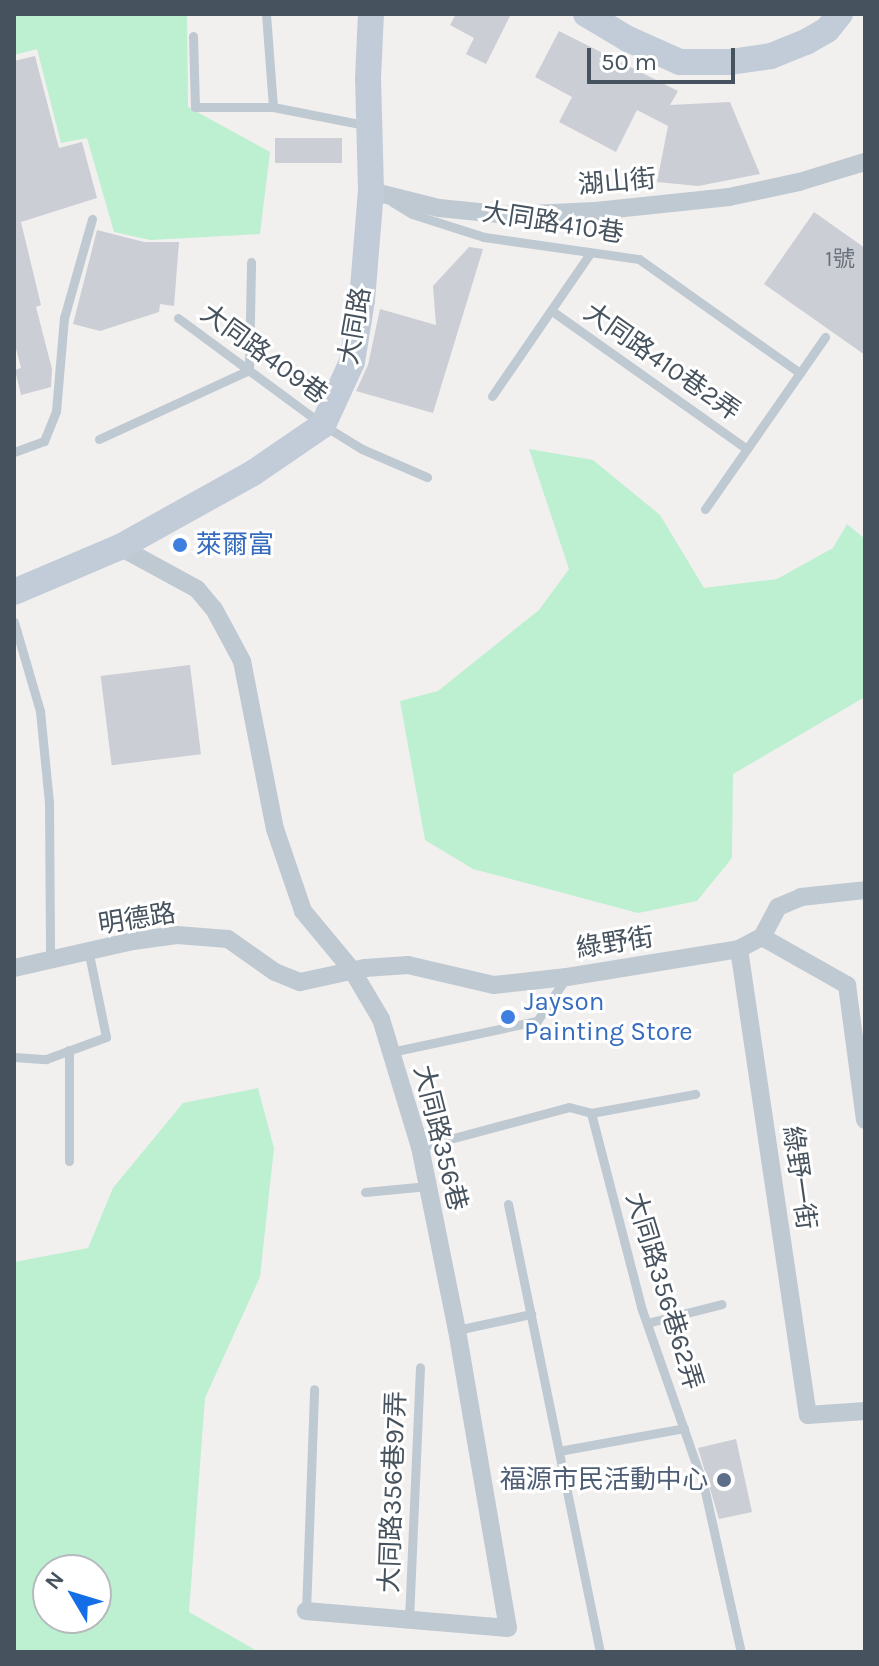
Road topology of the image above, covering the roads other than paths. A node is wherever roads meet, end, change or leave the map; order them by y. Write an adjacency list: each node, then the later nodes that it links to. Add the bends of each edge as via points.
1 (266, 14): 6 (lane)
2 (371, 14): 7 (street, 大同路)
3 (586, 14): 4 (street, via 680,62 771,56 827,30)
4 (840, 14)
5 (193, 36): 6 (lane, via 195,107)
6 (273, 107): 7 (lane)
7 (368, 125): 9 (street, 大同路)
8 (865, 162): 9 (street, 湖山街, via 729,197 596,211 509,215 439,208)
9 (371, 191): 11 (lane, 大同路410巷, via 412,214 484,237); 19 (street, 大同路, via 352,362)
10 (92, 219): 22 (lane, via 64,318 56,411 44,441)
11 (589, 255): 13 (lane); 17 (lane, 大同路410巷, via 639,259)
12 (251, 262): 16 (lane)
13 (552, 311): 18 (lane); 21 (lane, 大同路410巷2弄)
14 (178, 318): 16 (lane, 大同路409巷)
15 (825, 337): 17 (lane)
16 (249, 370): 19 (lane, 大同路409巷); 20 (lane)
17 (800, 373): 21 (lane)
18 (492, 396)
19 (323, 425): 23 (lane, 大同路409巷, via 362,449); 25 (street, via 253,473)
20 (99, 439)
21 (747, 449): 24 (lane)
22 (14, 452)
23 (427, 477)
24 (705, 509)
25 (120, 547): 26 (street); 34 (street, 大同路356巷, via 197,589 214,609 242,661 275,829 303,911)
26 (14, 592)
27 (14, 622): 32 (lane, via 40,711 49,803)
28 (865, 890): 29 (street, 綠野街, via 801,897 778,907)
29 (762, 937): 30 (street, 綠野街); 41 (street, via 847,985)
30 (739, 949): 35 (street, 綠野街); 53 (street, 綠野一街, via 808,1415)
31 (89, 954): 32 (street, 明德路); 34 (street, 明德路, via 177,935 228,939 275,972 300,982); 36 (lane, via 106,1037)
32 (50, 962): 33 (street, 明德路)
33 (14, 968)
34 (352, 970): 35 (street, 綠野街, via 408,965 494,985); 37 (street, 大同路356巷, via 381,1019)
35 (567, 977): 37 (lane, via 537,1021)
36 (69, 1050): 38 (lane, via 46,1059); 43 (lane)
37 (391, 1052): 42 (street, 大同路356巷)
38 (14, 1057)
39 (695, 1094): 40 (lane)
40 (591, 1113): 42 (lane, via 569,1107); 49 (lane, 大同路356巷62弄)
41 (865, 1120)
42 (420, 1147): 44 (street, 大同路356巷)
43 (69, 1161)
44 (428, 1186): 45 (lane); 50 (street, 大同路356巷)
45 (365, 1192)
46 (508, 1204): 48 (lane)
47 (722, 1304): 49 (lane)
48 (531, 1314): 50 (lane); 55 (lane)
49 (647, 1323): 54 (lane, 大同路356巷62弄)
50 (457, 1330): 57 (street, 大同路356巷, via 508,1628)
51 (420, 1367): 57 (lane, 大同路356巷97弄)
52 (314, 1389): 56 (lane)
53 (865, 1411)
54 (684, 1428): 55 (lane); 59 (lane, 大同路356巷62弄, via 704,1487)
55 (559, 1451): 58 (lane)
56 (306, 1611): 57 (street, 大同路356巷)
57 (409, 1619)
58 (600, 1652)
59 (741, 1652)

